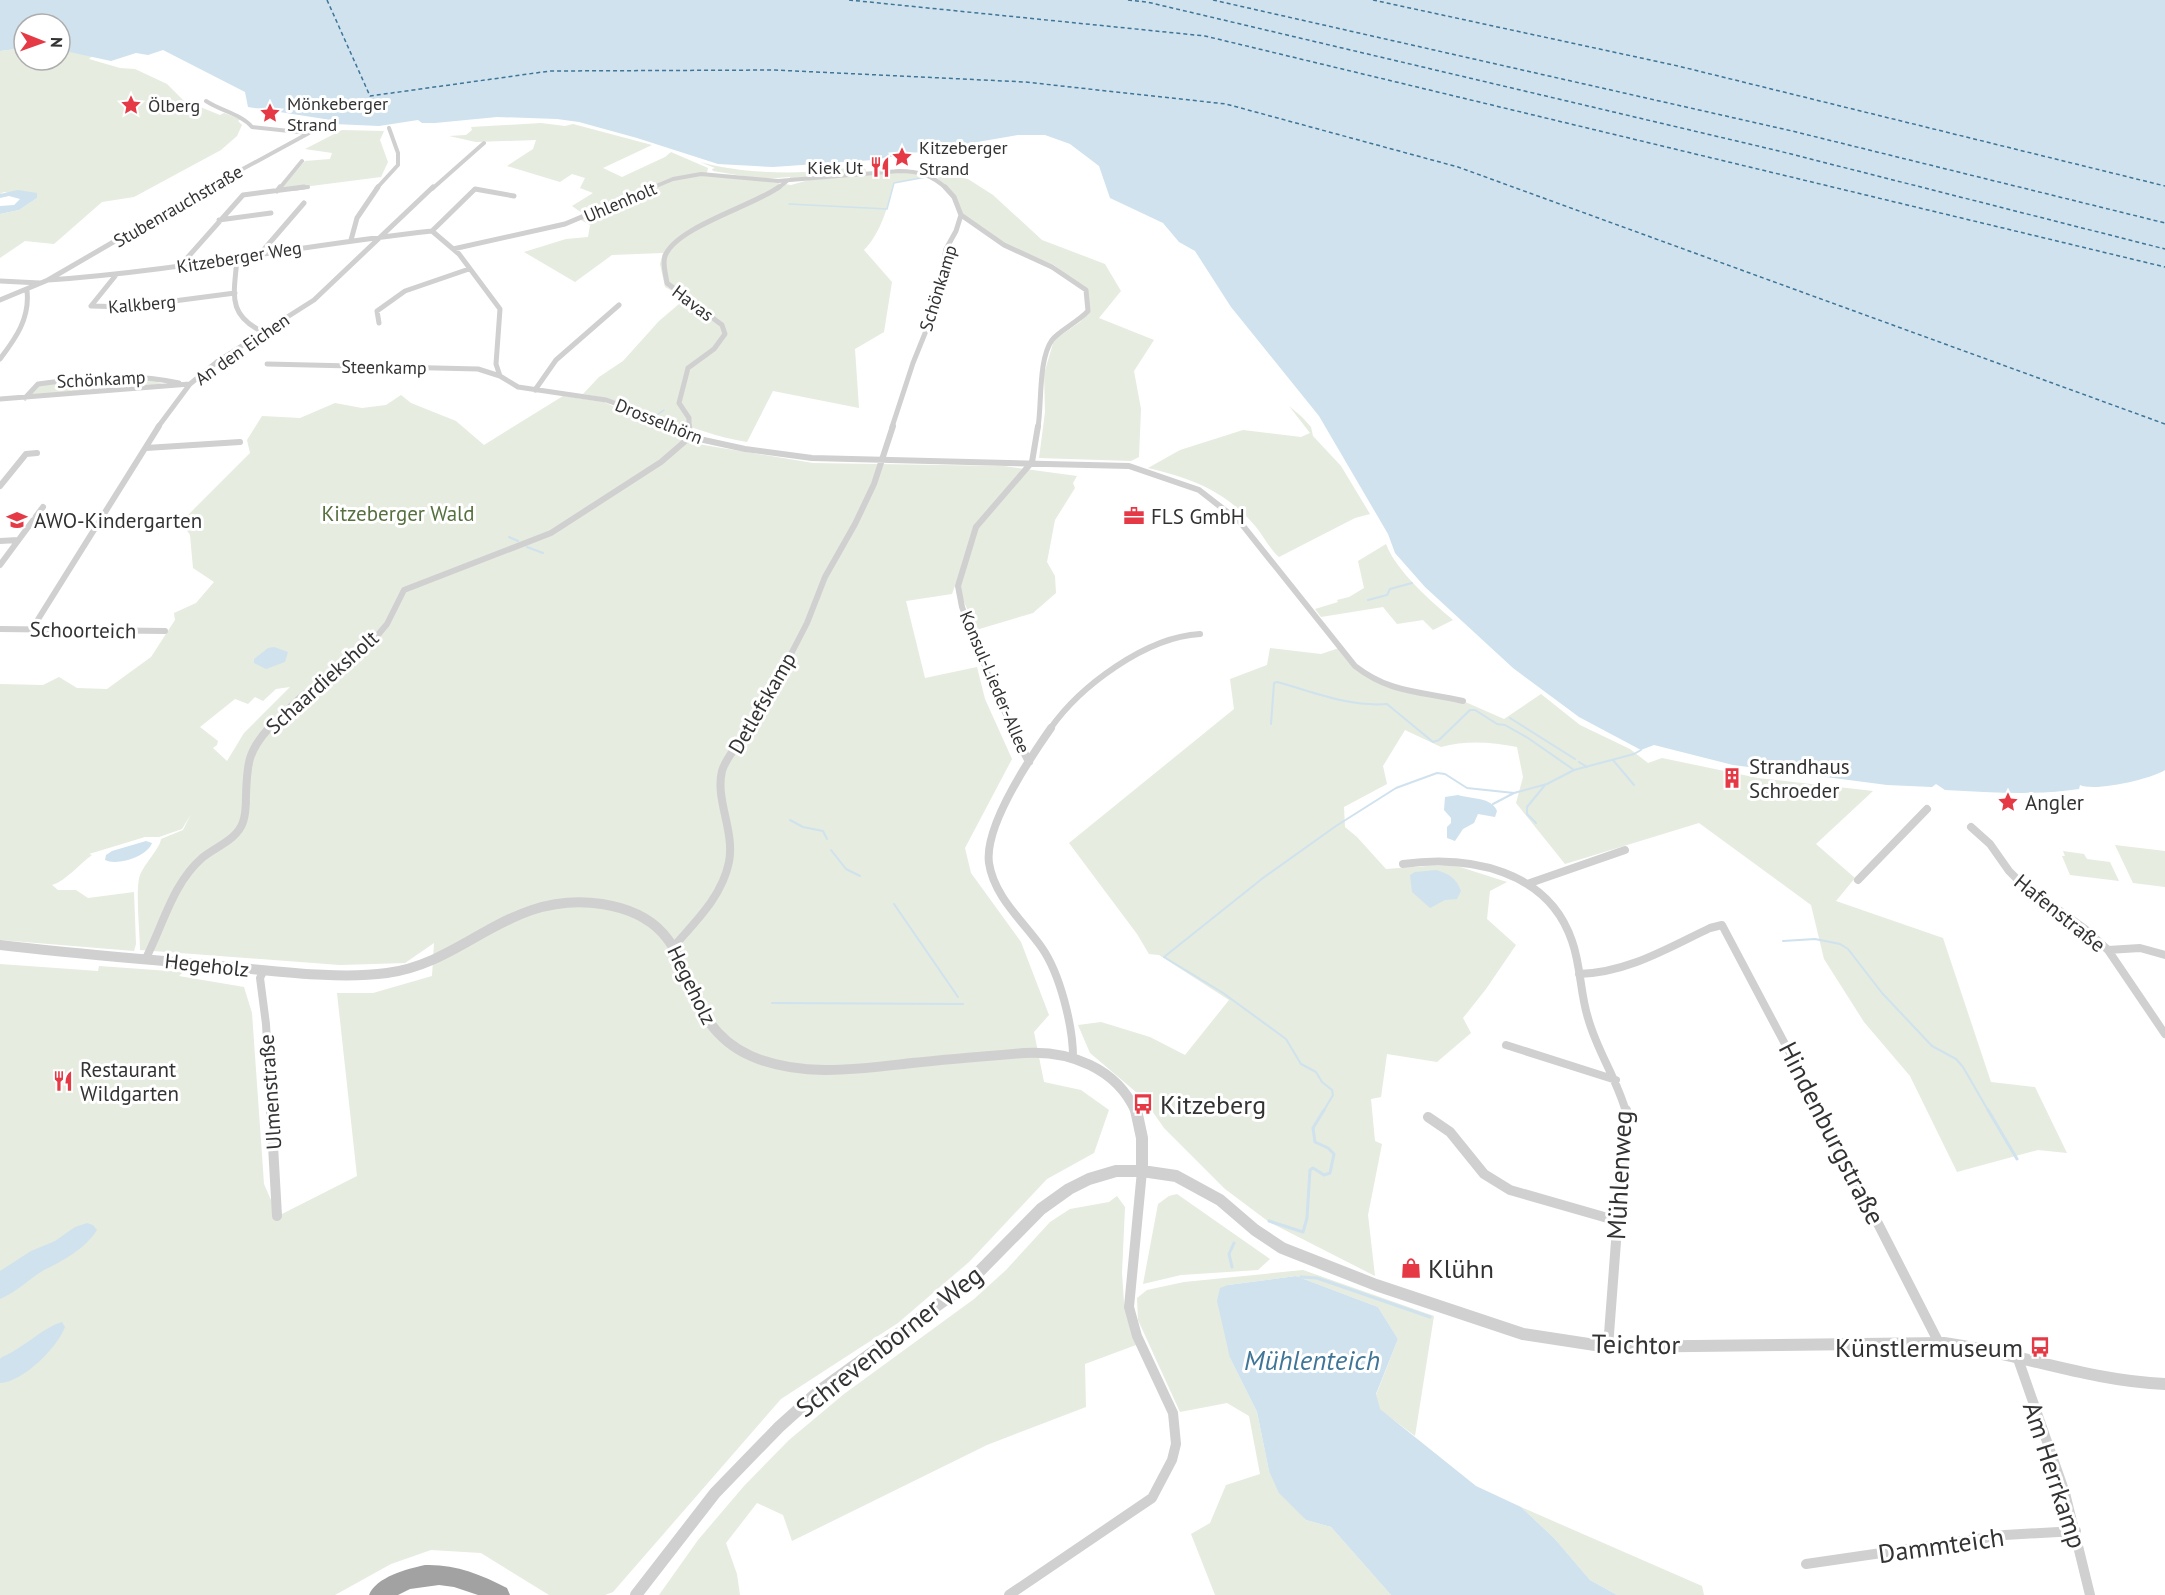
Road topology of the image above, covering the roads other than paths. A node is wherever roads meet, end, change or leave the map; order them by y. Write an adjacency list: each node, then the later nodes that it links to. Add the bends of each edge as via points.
1 (206, 101): 22 (street, Stubenrauchstraße, via 245,119 252,127 309,133)
2 (389, 128): 15 (street, via 398,165 353,222)
3 (484, 143): 14 (street, An den Eichen)
4 (302, 161): 7 (street)
5 (788, 180): 11 (street, Uhlenholt, via 911,171 934,177 952,193); 16 (street, Uhlenholt, via 691,173 565,224); 41 (street, Havas, via 768,194 709,221 666,254 667,283 722,325 725,334 714,349 688,369 679,403 689,418)
6 (308, 187): 7 (street)
7 (277, 191): 12 (street, via 243,195)
8 (514, 196): 13 (street, via 475,189)
9 (304, 203): 17 (street)
10 (271, 213): 12 (street)
11 (961, 215): 45 (street, Schönkamp, via 946,249 934,311); 46 (street, via 1004,245 1052,267 1086,290 1088,311 1052,340 1041,375)
12 (219, 220): 19 (street)
13 (431, 231): 14 (street, Kitzeberger Weg); 16 (street)
14 (383, 236): 15 (street, Kitzeberger Weg); 30 (street, An den Eichen, via 314,300)
15 (351, 240): 17 (street, Kitzeberger Weg)
16 (453, 249): 20 (street)
17 (260, 254): 18 (street, Kitzeberger Weg)
18 (237, 257): 19 (street, Kitzeberger Weg); 26 (street)
19 (180, 266): 21 (street, Kitzeberger Weg)
20 (469, 269): 29 (street, via 405,291 376,311); 33 (street, via 500,309)
21 (116, 274): 22 (street, Kitzeberger Weg); 26 (street, Kalkberg, via 91,306 128,307)
22 (48, 280): 24 (street, Stubenrauchstraße)
23 (0, 281): 24 (street)
24 (42, 284): 25 (street, Stubenrauchstraße)
25 (27, 291): 27 (street, Stubenrauchstraße); 31 (street, via 21,329)
26 (235, 293): 30 (street, via 233,306 239,316)
27 (0, 300)
28 (619, 304): 38 (street, via 556,360)
29 (379, 323)
30 (263, 332): 37 (street, An den Eichen)
31 (0, 359)
32 (267, 364): 34 (street, Steenkamp)
33 (496, 364): 34 (street); 35 (street)
34 (478, 369): 35 (street, Steenkamp)
35 (500, 376): 38 (street, Drosselhörn, via 518,387)
36 (183, 384): 37 (street, Schönkamp); 39 (street, Schönkamp); 39 (street, Schönkamp, via 158,376 88,378 38,384)
37 (190, 384): 43 (street, An den Eichen)
38 (535, 390): 41 (street, Drosselhörn, via 606,400 680,426)
39 (25, 398): 40 (street, Schönkamp)
40 (0, 399)
41 (690, 437): 45 (street, Drosselhörn, via 812,458); 68 (street, Schaardieksholt, via 661,462 551,534 404,590 379,635 314,686 251,749 244,823 198,861 175,890)
42 (240, 442): 43 (street)
43 (146, 448): 53 (street, An den Eichen)
44 (37, 453): 47 (street, via 26,454)
45 (882, 461): 46 (street, Drosselhörn); 65 (street, Detlefskamp, via 773,689 722,770 729,862 714,901)
46 (1032, 462): 56 (street, Drosselhörn, via 1129,466 1199,490 1240,522 1355,666 1394,689); 57 (street, Konsul-Lieder-Allee, via 976,527 958,586 994,692)
47 (0, 486)
48 (43, 507): 49 (street)
49 (18, 540): 50 (street); 51 (street)
50 (0, 541)
51 (0, 565)
52 (0, 629): 53 (street, Schoorteich)
53 (32, 629): 54 (street, Schoorteich)
54 (165, 631)
55 (1200, 634): 57 (street, via 1184,634 1116,668 1064,709)
56 (1463, 701)
57 (1029, 762): 73 (street, via 996,822 988,861 994,885 1050,960)
58 (1927, 809): 62 (street)
59 (1971, 827): 66 (street, Hafenstraße, via 2020,882)
60 (1625, 850): 63 (street)
61 (1403, 864): 63 (street, via 1457,862)
62 (1858, 880)
63 (1530, 883): 70 (street, Mühlenweg, via 1559,915 1572,940)
64 (0, 945): 68 (street, Hegeholz)
65 (675, 945): 69 (street, Hegeholz, via 660,929 634,913 591,903 565,904 502,921 437,958 399,971 355,975); 73 (street, Hegeholz, via 706,1020 736,1049 772,1064 827,1070 1029,1052)
66 (2108, 950): 67 (street, via 2140,948); 71 (street, Hafenstraße)
67 (2165, 955)
68 (146, 958): 69 (street, Hegeholz)
69 (264, 970): 77 (street, Ulmenstraße, via 260,978)
70 (1580, 974): 74 (street, Mühlenweg, via 1589,1025); 79 (street, Hindenburgstraße, via 1592,975 1635,962 1722,925)
71 (2165, 1034)
72 (1506, 1045): 74 (street)
73 (1073, 1057): 76 (street, Hegeholz, via 1107,1076 1135,1107 1143,1147)
74 (1616, 1080): 78 (street, Mühlenweg, via 1627,1114)
75 (1428, 1117): 78 (street, via 1450,1132 1484,1174 1510,1190)
76 (1142, 1171): 80 (street, Teichtor, via 1176,1176 1196,1185 1282,1248 1376,1285 1523,1334); 87 (street, Schrevenborner Weg, via 1102,1174 1069,1189 1024,1224 967,1284 819,1391 721,1486); 88 (street, via 1135,1216 1130,1309 1134,1330 1177,1425 1175,1455 1169,1474 1152,1498)
77 (277, 1216)
78 (1618, 1221): 80 (street, Mühlenweg)
79 (1939, 1343): 80 (street, Teichtor); 81 (street, Teichtor)
80 (1608, 1347)
81 (2017, 1356): 82 (street, Teichtor, via 2100,1376); 83 (street, Am Herrkamp)
82 (2165, 1384)
83 (2076, 1531): 84 (street, Dammteich, via 2004,1535); 89 (street, Am Herrkamp)
84 (1806, 1563)
85 (379, 1595): 86 (highway, via 425,1573 459,1577)
86 (500, 1595)
87 (636, 1595)
88 (1009, 1595)
89 (2090, 1595)

